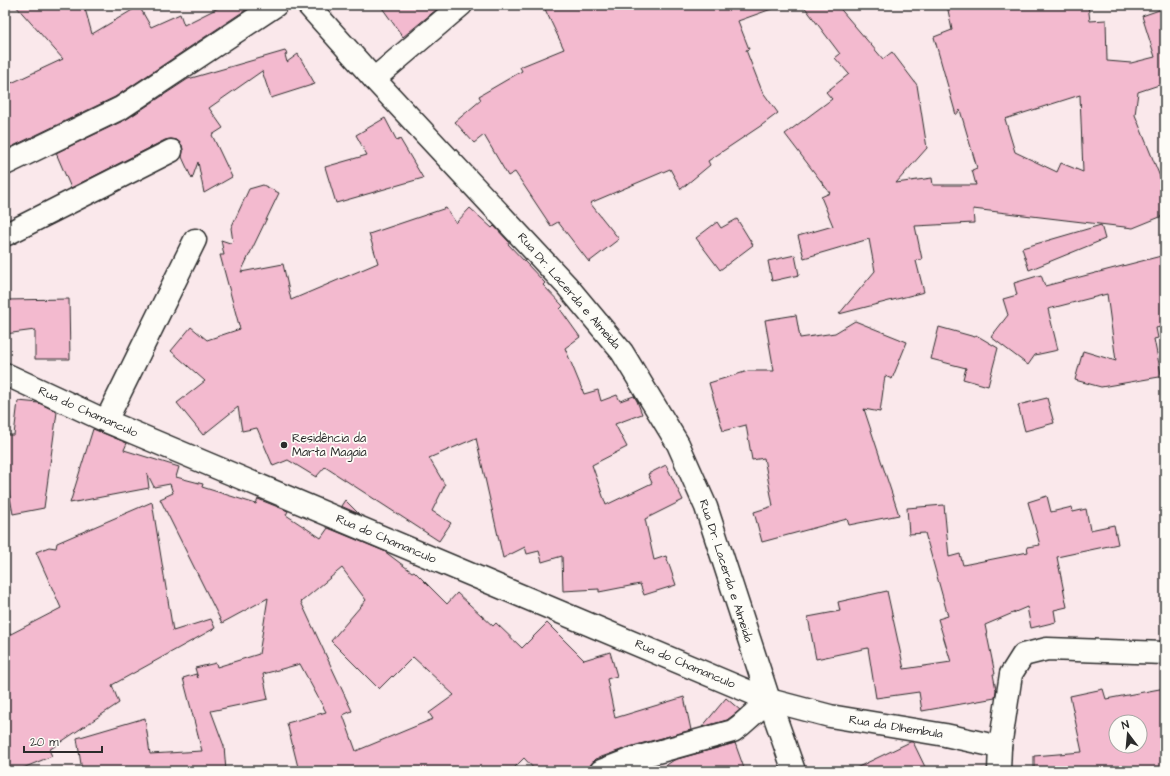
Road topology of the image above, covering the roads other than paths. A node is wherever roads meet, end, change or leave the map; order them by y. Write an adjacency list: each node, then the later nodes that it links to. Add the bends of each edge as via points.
1 (276, 5): 6 (street, via 121,108)
2 (308, 5): 4 (street, Rua Dr. Lacerda e Almeida)
3 (461, 5): 4 (street)
4 (374, 79): 12 (street, Rua Dr. Lacerda e Almeida, via 567,286 622,352 678,444 706,507)
5 (171, 151): 7 (street)
6 (5, 164)
7 (5, 233)
8 (195, 240): 10 (street)
9 (5, 374): 10 (street, Rua do Chamanculo)
10 (106, 421): 12 (street, Rua do Chamanculo)
11 (1165, 653): 13 (street, via 1046,649 1023,655 1010,674)
12 (769, 700): 13 (street, Rua da Dlhembula, via 830,716); 14 (street, via 733,731 632,759); 15 (street, Rua Dr. Lacerda e Almeida)
13 (1000, 747): 16 (street)
14 (601, 771)
15 (794, 771)
16 (999, 771)

